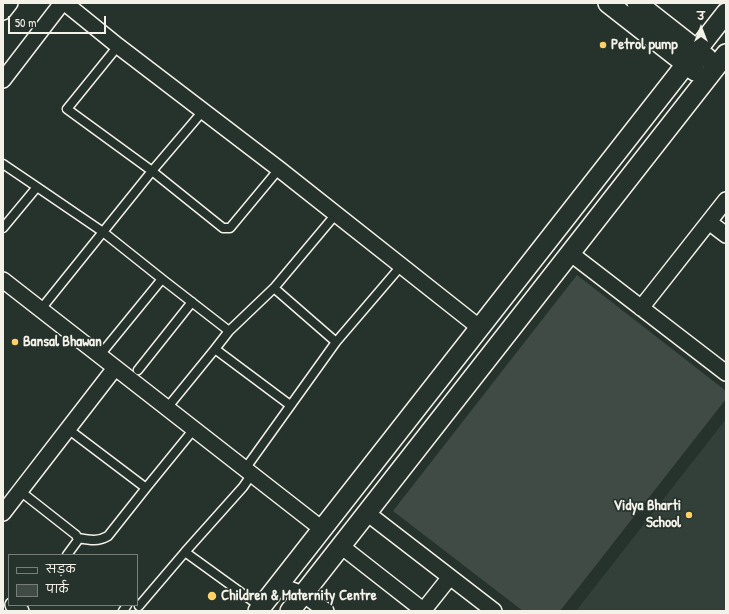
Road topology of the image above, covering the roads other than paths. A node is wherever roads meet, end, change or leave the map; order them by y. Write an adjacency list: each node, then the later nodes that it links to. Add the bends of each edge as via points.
1 (10, 3): 6 (street)
2 (62, 3): 11 (street)
3 (65, 3): 8 (street)
4 (608, 3): 9 (street)
5 (637, 3): 9 (street)
6 (3, 12)
7 (726, 13): 9 (street)
8 (118, 46): 12 (street); 15 (lane, via 67,110)
9 (692, 57): 10 (street); 31 (street)
10 (716, 66): 23 (street)
11 (3, 80)
12 (203, 111): 14 (street); 15 (lane)
13 (3, 164): 16 (lane)
14 (279, 169): 15 (lane, via 230,228 223,228); 18 (street)
15 (152, 171): 21 (lane)
16 (37, 187): 20 (lane); 21 (lane)
17 (726, 200): 19 (street)
18 (336, 214): 24 (street); 27 (lane)
19 (709, 222): 22 (street); 29 (street)
20 (3, 228)
21 (103, 232): 25 (lane); 30 (lane)
22 (726, 235)
23 (570, 253): 29 (street); 47 (street)
24 (401, 266): 31 (street); 33 (lane)
25 (162, 279): 28 (lane); 35 (lane)
26 (3, 280): 30 (street)
27 (274, 288): 32 (lane); 33 (lane)
28 (192, 302): 32 (lane); 37 (lane)
29 (641, 308): 38 (street)
30 (41, 309): 35 (street)
31 (480, 328): 48 (street)
32 (230, 331): 34 (lane)
33 (336, 342): 39 (lane)
34 (215, 349): 39 (lane); 40 (lane)
35 (100, 355): 36 (street)
36 (116, 368): 40 (street); 41 (street)
37 (138, 370)
38 (726, 373)
39 (290, 405): 43 (lane)
40 (167, 408): 42 (street)
41 (68, 429): 44 (lane); 45 (street)
42 (194, 429): 43 (street); 44 (lane)
43 (249, 471): 48 (street); 51 (lane, via 243,487)
44 (146, 488): 49 (lane, via 108,536 100,540)
45 (20, 491): 46 (street); 49 (lane)
46 (3, 513)
47 (366, 513): 50 (street); 53 (street)
48 (322, 529): 54 (street)
49 (78, 538): 52 (lane)
50 (341, 546): 55 (street); 61 (street)
51 (185, 552): 56 (lane); 57 (lane)
52 (68, 554)
53 (450, 577): 58 (street); 61 (street)
54 (278, 585): 55 (street); 57 (street)
55 (303, 594): 59 (street); 60 (street)
56 (140, 607)
57 (260, 609)
58 (492, 610)
59 (290, 611)
60 (326, 611)
61 (424, 611)

